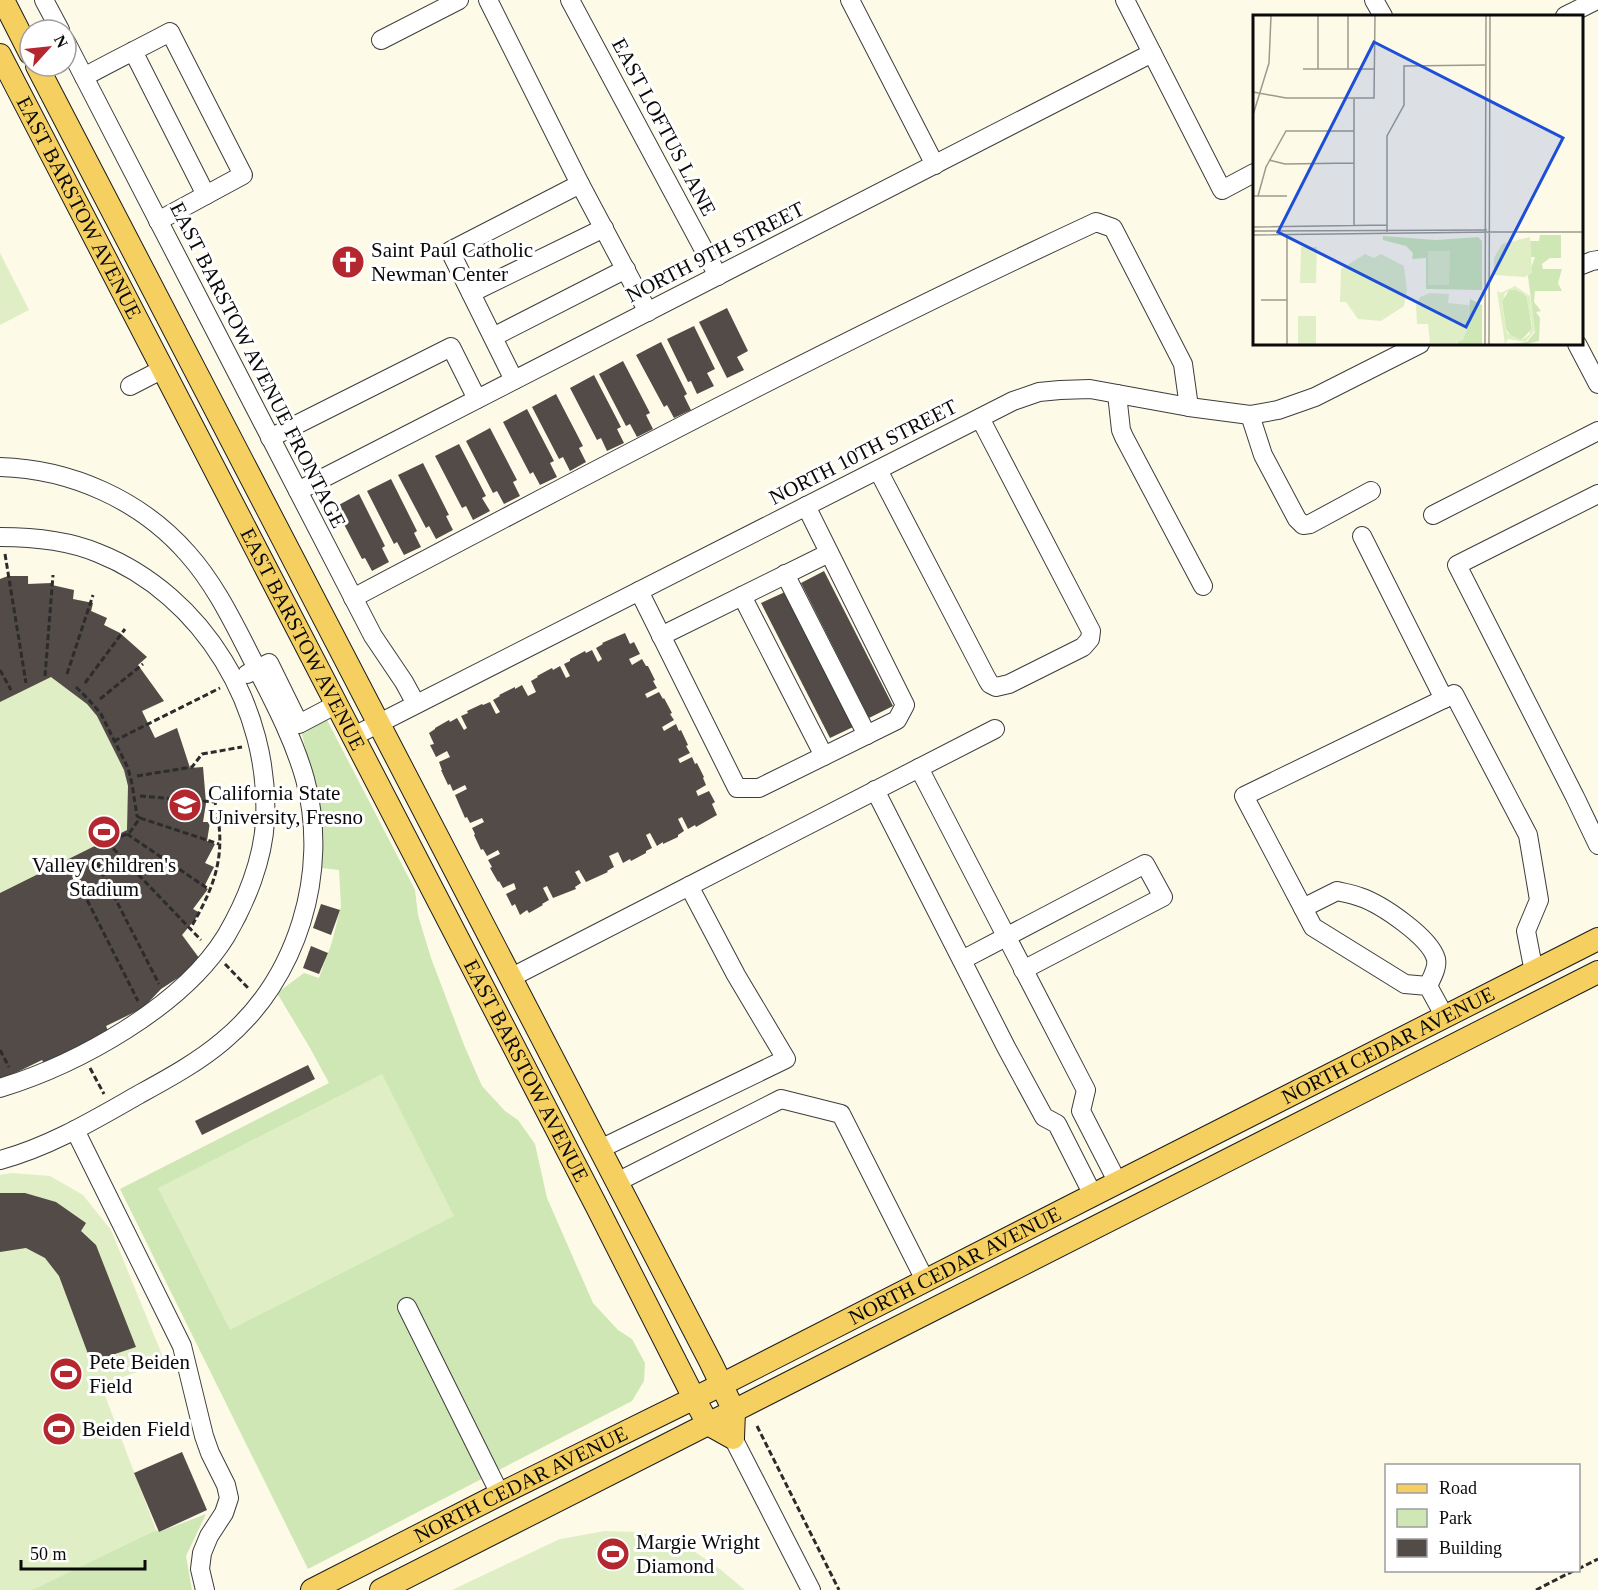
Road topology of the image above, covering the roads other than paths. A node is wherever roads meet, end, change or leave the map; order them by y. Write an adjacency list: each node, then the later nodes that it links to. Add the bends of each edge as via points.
1 (3, 0): 13 (main road)
2 (44, 0): 12 (street)
3 (459, 0): 14 (street)
4 (488, 0): 24 (street)
5 (570, 0): 29 (street, EAST LOFTUS LANE)
6 (850, 0): 22 (street)
7 (1125, 0): 16 (street)
8 (1374, 0): 10 (street)
9 (1597, 0): 11 (street)
10 (1382, 15)
11 (1567, 15)
12 (54, 18)
13 (18, 29)
14 (381, 40)
15 (133, 51): 20 (street); 25 (street); 25 (street, via 170,32 181,52 243,175)
16 (1152, 53): 22 (street, NORTH 9TH STREET); 23 (street, via 1222,190)
17 (18, 64): 19 (street)
18 (78, 65): 20 (street, EAST BARSTOW AVENUE FRONTAGE)
19 (3, 68): 35 (main road, EAST BARSTOW AVENUE)
20 (84, 77): 26 (street, EAST BARSTOW AVENUE FRONTAGE)
21 (43, 78): 67 (main road, EAST BARSTOW AVENUE)
22 (935, 165): 29 (street, NORTH 9TH STREET)
23 (1253, 174)
24 (580, 184): 27 (street); 30 (street, via 450,251)
25 (206, 195): 26 (street)
26 (158, 221): 45 (street, EAST BARSTOW AVENUE FRONTAGE)
27 (604, 228): 28 (street); 30 (street)
28 (626, 269): 31 (street); 32 (street)
29 (718, 276): 31 (street, NORTH 9TH STREET)
30 (471, 293): 32 (street)
31 (648, 312): 36 (street, NORTH 9TH STREET)
32 (493, 337): 36 (street)
33 (1418, 345): 42 (street, NORTH 10TH STREET, via 1315,397)
34 (1578, 345): 37 (street)
35 (163, 369): 38 (street); 65 (main road, EAST BARSTOW AVENUE)
36 (514, 381): 40 (street, NORTH 9TH STREET)
37 (1598, 384)
38 (130, 386)
39 (1116, 394): 41 (street, NORTH 10TH STREET); 43 (street, NORTH 10TH STREET, via 1090,389 1039,392); 57 (street, via 1121,430)
40 (477, 399): 45 (street, via 451,347); 48 (street, NORTH 9TH STREET)
41 (1189, 407): 42 (street, NORTH 10TH STREET); 60 (street, via 1183,364 1113,228 1096,222 753,389)
42 (1250, 415): 49 (street, via 1263,455 1302,525)
43 (980, 418): 47 (street, NORTH 10TH STREET); 47 (street, via 1091,631 1083,647 1009,684 990,684)
44 (1598, 431): 52 (street)
45 (270, 438): 48 (street, EAST BARSTOW AVENUE FRONTAGE)
46 (0, 466): 62 (street, via 46,472 104,491 157,525 189,555 206,578)
47 (878, 470): 51 (street, NORTH 10TH STREET)
48 (298, 491): 60 (street, EAST BARSTOW AVENUE FRONTAGE)
49 (1371, 491)
50 (1598, 494): 74 (street, via 1457,565)
51 (806, 506): 55 (street); 58 (street, NORTH 10TH STREET)
52 (1433, 516)
53 (1362, 536): 64 (street)
54 (1, 537): 63 (street, via 67,543 98,552 142,576 189,615)
55 (829, 553): 56 (street); 69 (street, via 905,705 897,720)
56 (785, 574): 59 (street); 69 (street)
57 (1203, 586)
58 (639, 591): 61 (street); 66 (street, NORTH 10TH STREET)
59 (742, 596): 61 (street); 71 (street)
60 (353, 598): 66 (street, EAST BARSTOW AVENUE FRONTAGE)
61 (661, 636): 71 (street, via 737,788 759,788)
62 (257, 669): 63 (street); 65 (street, via 269,663 299,724); 90 (street, via 294,745 312,816 309,895 300,927 285,963 239,1027 178,1073)
63 (235, 680): 86 (street, via 258,744 265,794 261,848 235,920 195,974 146,1017 83,1053)
64 (1444, 699): 76 (street, via 1244,796); 81 (street, via 1454,694 1528,836 1539,900 1526,931)
65 (337, 704): 70 (main road, EAST BARSTOW AVENUE)
66 (416, 704): 67 (street, NORTH 10TH STREET)
67 (378, 723): 70 (street, NORTH 10TH STREET); 83 (main road, EAST BARSTOW AVENUE)
68 (995, 729): 72 (street)
69 (867, 735): 71 (street)
70 (354, 736): 99 (main road, EAST BARSTOW AVENUE)
71 (824, 756)
72 (919, 768): 73 (street); 77 (street)
73 (875, 790): 75 (street); 79 (street)
74 (1598, 845)
75 (689, 886): 83 (street); 91 (street, via 786,1059)
76 (1303, 908): 84 (street, via 1313,927 1405,984); 84 (street, via 1337,891 1381,907 1431,949 1436,967)
77 (1005, 936): 79 (street); 80 (street); 80 (street, via 1145,864 1162,897)
78 (1598, 939): 81 (main road, NORTH CEDAR AVENUE)
79 (962, 960): 89 (street, via 1044,1117)
80 (1023, 970): 88 (street, via 1086,1090)
81 (1534, 972): 85 (main road, NORTH CEDAR AVENUE); 87 (main road, via 1533,983 1525,992 1404,1056)
82 (1598, 972): 87 (main road, NORTH CEDAR AVENUE)
83 (510, 978): 91 (main road, EAST BARSTOW AVENUE)
84 (1428, 987): 85 (street)
85 (1445, 1017): 94 (main road, NORTH CEDAR AVENUE)
86 (0, 1088)
87 (1340, 1103): 100 (main road, NORTH CEDAR AVENUE)
88 (1081, 1111): 89 (street); 94 (street)
89 (1057, 1124): 95 (street)
90 (75, 1130): 92 (street); 104 (street, via 182,1346 204,1436 226,1485 229,1498 224,1513 202,1553 200,1569)
91 (600, 1149): 93 (main road, EAST BARSTOW AVENUE)
92 (0, 1160)
93 (617, 1182): 96 (street, via 782,1099 842,1114); 98 (main road, EAST BARSTOW AVENUE)
94 (1118, 1183): 95 (main road, NORTH CEDAR AVENUE)
95 (1093, 1195): 96 (main road, NORTH CEDAR AVENUE)
96 (925, 1280): 98 (main road, NORTH CEDAR AVENUE)
97 (407, 1307): 103 (street)
98 (721, 1385): 99 (main road, NORTH CEDAR AVENUE); 100 (main road, EAST BARSTOW AVENUE)
99 (694, 1398): 101 (main road, EAST BARSTOW AVENUE); 103 (main road, NORTH CEDAR AVENUE)
100 (734, 1411): 101 (main road, NORTH CEDAR AVENUE); 102 (main road, EAST BARSTOW AVENUE)
101 (708, 1424): 102 (main road); 106 (main road, NORTH CEDAR AVENUE)
102 (733, 1438): 107 (street, EAST BARSTOW AVENUE)
103 (500, 1494): 105 (main road, NORTH CEDAR AVENUE)
104 (205, 1590)
105 (312, 1590)
106 (381, 1590)
107 (811, 1590)

